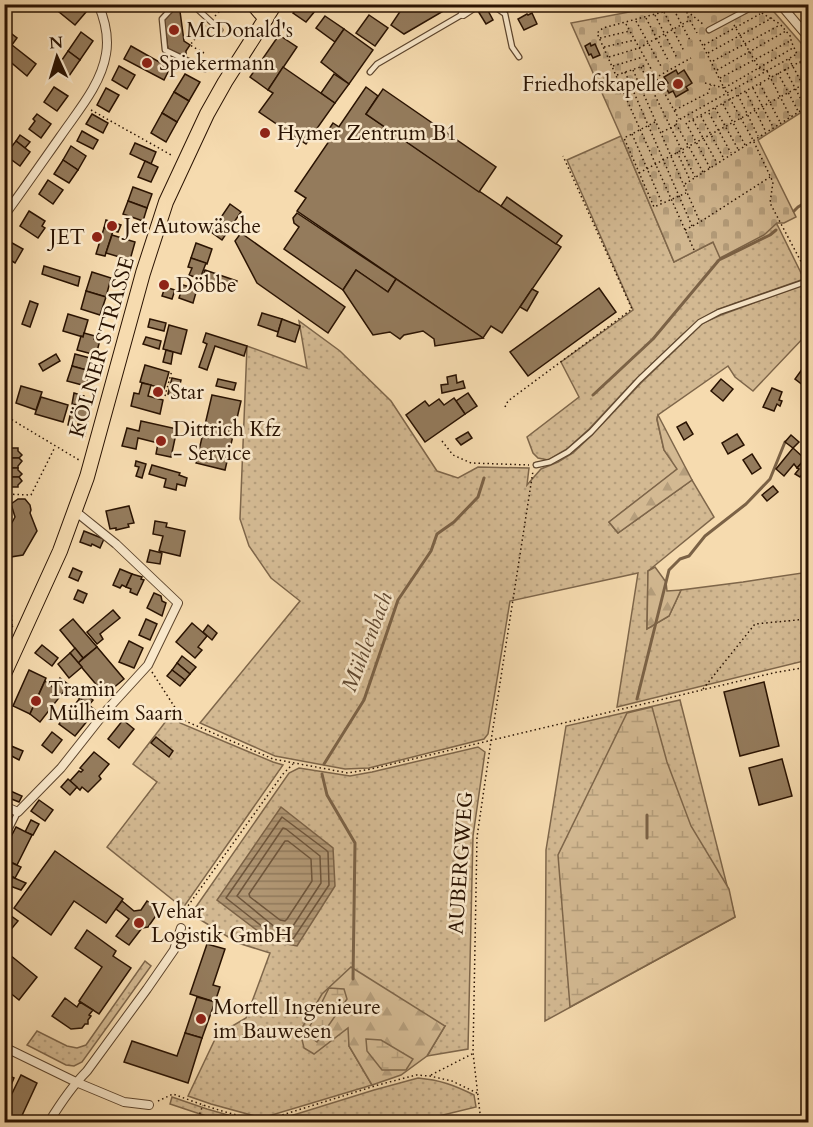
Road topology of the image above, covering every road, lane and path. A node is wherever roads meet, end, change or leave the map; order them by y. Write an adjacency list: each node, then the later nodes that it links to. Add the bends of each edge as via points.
1 (98, 4): 98 (street, via 107,34 106,53 101,74)
2 (176, 4): 68 (lane, via 162,19 165,50)
3 (192, 4): 22 (lane)
4 (227, 4): 22 (path)
5 (253, 4): 10 (main road)
6 (478, 4): 15 (street)
7 (491, 4): 52 (lane, via 505,14 512,46)
8 (780, 4): 35 (street)
9 (757, 5): 14 (path); 19 (lane)
10 (273, 8): 141 (main road, KÖLNER STRASSE, via 225,82)
11 (673, 9): 12 (path); 13 (path); 25 (path)
12 (687, 10): 21 (path); 29 (path)
13 (664, 12): 16 (path); 27 (path)
14 (761, 13): 18 (path); 26 (path)
15 (463, 14): 74 (lane, via 377,64)
16 (655, 14): 17 (path); 33 (path)
17 (646, 17): 20 (path); 37 (path)
18 (772, 18): 24 (path); 34 (path)
19 (731, 19): 26 (path); 29 (lane)
20 (636, 20): 23 (path); 42 (path)
21 (690, 20): 25 (path); 32 (path)
22 (209, 21): 28 (lane); 50 (path, via 190,45)
23 (625, 23): 30 (path); 36 (path, via 603,28 597,33)
24 (780, 24): 31 (path); 43 (path)
25 (682, 25): 27 (path); 41 (path)
26 (736, 28): 34 (path); 44 (path)
27 (673, 29): 33 (path); 48 (path)
28 (220, 30)
29 (710, 30)
30 (630, 31): 36 (path); 38 (path)
31 (786, 31): 40 (path); 49 (path)
32 (697, 33)
33 (665, 34): 37 (path); 55 (path)
34 (741, 35): 43 (path); 51 (path)
35 (808, 37)
36 (600, 39): 45 (path)
37 (657, 39): 42 (path); 60 (path)
38 (635, 40): 45 (path); 47 (path)
39 (700, 40): 44 (path)
40 (791, 41): 46 (path); 58 (path)
41 (692, 42)
42 (649, 43): 47 (path); 66 (path)
43 (745, 44): 49 (path); 61 (path)
44 (703, 45): 51 (path)
45 (603, 47): 53 (path)
46 (794, 47): 57 (path, via 797,54); 69 (path)
47 (639, 48): 53 (path); 54 (path)
48 (684, 51)
49 (749, 52): 58 (path); 72 (path)
50 (204, 53)
51 (708, 54): 61 (path)
52 (519, 57)
53 (608, 57): 65 (path)
54 (644, 57): 63 (path); 65 (path)
55 (677, 58)
56 (691, 58): 78 (path)
57 (789, 59): 64 (path); 73 (path)
58 (754, 60): 69 (path); 79 (path)
59 (808, 61): 62 (path, via 807,58)
60 (669, 62)
61 (711, 62): 72 (path)
62 (800, 62): 64 (path); 81 (path)
63 (648, 64): 67 (path); 78 (path)
64 (792, 65): 70 (path); 85 (path)
65 (612, 66): 77 (path)
66 (661, 66)
67 (640, 67): 71 (path); 119 (path)
68 (205, 69)
69 (759, 69): 73 (path); 87 (path)
70 (785, 69): 76 (path); 88 (path)
71 (633, 70): 75 (path); 113 (path)
72 (716, 70): 79 (path)
73 (767, 71): 80 (path); 90 (path)
74 (370, 72)
75 (625, 72): 77 (path); 117 (path)
76 (778, 73): 80 (path); 91 (path)
77 (616, 76): 121 (path)
78 (655, 78): 103 (path)
79 (720, 78): 87 (path)
80 (770, 78): 83 (path); 94 (path)
81 (808, 80): 85 (path)
82 (705, 83): 84 (path)
83 (760, 83): 86 (path); 96 (path)
84 (711, 85): 87 (path); 103 (path, via 708,93)
85 (803, 85): 88 (path); 93 (path)
86 (753, 87): 89 (path); 100 (path)
87 (724, 88): 90 (path)
88 (795, 89): 91 (path); 102 (path)
89 (745, 91): 92 (path); 105 (path)
90 (727, 93): 95 (path); 111 (path)
91 (788, 93): 94 (path); 106 (path)
92 (738, 95): 95 (path); 108 (path)
93 (808, 95)
94 (780, 97): 96 (path); 109 (path)
95 (730, 99): 97 (path); 110 (path)
96 (770, 103): 100 (path); 115 (path)
97 (722, 104): 101 (path); 114 (path)
98 (82, 105): 141 (path); 156 (street)
99 (808, 106): 102 (path)
100 (762, 107): 105 (path); 120 (path)
101 (715, 108): 104 (path); 118 (path)
102 (805, 108): 106 (path)
103 (674, 111): 111 (path)
104 (708, 111): 107 (path); 122 (path)
105 (755, 111): 108 (path); 123 (path)
106 (798, 112): 109 (path)
107 (700, 115): 112 (path); 126 (path)
108 (748, 115): 110 (path); 127 (path)
109 (790, 117): 115 (path)
110 (741, 118): 114 (path); 129 (path)
111 (679, 119): 116 (path)
112 (693, 120): 128 (path); 130 (path, via 686,123)
113 (656, 122): 117 (path); 124 (path)
114 (733, 123): 118 (path); 131 (path)
115 (781, 123): 120 (path)
116 (677, 125): 119 (path); 132 (path)
117 (649, 126): 121 (path); 140 (path)
118 (725, 127): 122 (path); 134 (path)
119 (671, 128): 124 (path); 133 (path)
120 (773, 128): 123 (path)
121 (640, 130): 125 (path); 143 (path)
122 (718, 130): 126 (path); 136 (path)
123 (766, 132): 127 (path)
124 (661, 133): 138 (path)
125 (632, 134): 145 (path); 147 (path, via 624,138)
126 (711, 134): 128 (path); 139 (path)
127 (759, 136): 129 (path)
128 (703, 138): 130 (path); 142 (path)
129 (753, 140): 131 (path); 149 (path)
130 (696, 142): 132 (path); 144 (path)
131 (745, 145): 134 (path)
132 (688, 147): 133 (path); 146 (path)
133 (682, 150): 135 (path); 148 (path)
134 (738, 150): 136 (path)
135 (678, 152): 138 (path); 150 (path)
136 (731, 154): 139 (path)
137 (563, 156): 164 (path, via 632,309)
138 (671, 156): 140 (path); 151 (path)
139 (724, 159): 142 (path)
140 (663, 160): 143 (path); 153 (path)
141 (185, 162): 168 (main road, KÖLNER STRASSE, via 166,202 152,246)
142 (717, 163): 144 (path)
143 (655, 164): 145 (path); 154 (path)
144 (710, 168): 146 (path)
145 (647, 169): 147 (path); 155 (path)
146 (703, 172): 148 (path)
147 (639, 173): 155 (path, via 654,207)
148 (695, 177): 150 (path)
149 (770, 177): 157 (path); 161 (path, via 770,203)
150 (691, 180): 151 (path)
151 (684, 185): 152 (path)
152 (688, 192): 153 (path); 157 (path)
153 (680, 196): 154 (path); 158 (path)
154 (671, 200): 155 (path); 159 (path)
155 (663, 204)
156 (4, 216)
157 (700, 222): 158 (path)
158 (692, 226): 159 (path)
159 (684, 230): 160 (path)
160 (694, 250)
161 (808, 279): 169 (lane, via 700,322 591,432 568,452)
162 (172, 369): 163 (path)
163 (165, 396)
164 (505, 407)
165 (4, 415): 167 (path)
166 (442, 441): 169 (path, via 453,455 471,463)
167 (55, 446): 168 (path); 170 (path, via 31,495)
168 (91, 464): 171 (main road, KÖLNER STRASSE)
169 (536, 465): 179 (path, AUBERGWEG)
170 (4, 494)
171 (75, 511): 175 (street, via 178,603); 177 (main road, KÖLNER STRASSE)
172 (11, 606): 174 (path)
173 (808, 618): 178 (path, via 755,624)
174 (12, 626)
175 (148, 665): 180 (path, via 183,720 273,759); 182 (street, via 61,768)
176 (808, 667): 178 (path)
177 (4, 674)
178 (703, 690): 179 (path)
179 (491, 741): 180 (path, via 348,774); 186 (path, AUBERGWEG, via 477,837)
180 (295, 763): 184 (path, via 283,774 185,910)
181 (4, 806): 182 (street)
182 (18, 812): 183 (lane)
183 (4, 840)
184 (181, 928): 188 (street, via 174,950)
185 (4, 1047): 188 (street)
186 (473, 1053): 187 (path); 189 (path, AUBERGWEG)
187 (430, 1076): 189 (path); 191 (path, via 416,1075 378,1085 266,1120)
188 (76, 1082): 190 (street, via 124,1102); 193 (street)
189 (477, 1093): 194 (path, AUBERGWEG)
190 (149, 1105): 191 (path, via 173,1094)
191 (203, 1105): 192 (path)
192 (198, 1118)
193 (49, 1122)
194 (481, 1122)

